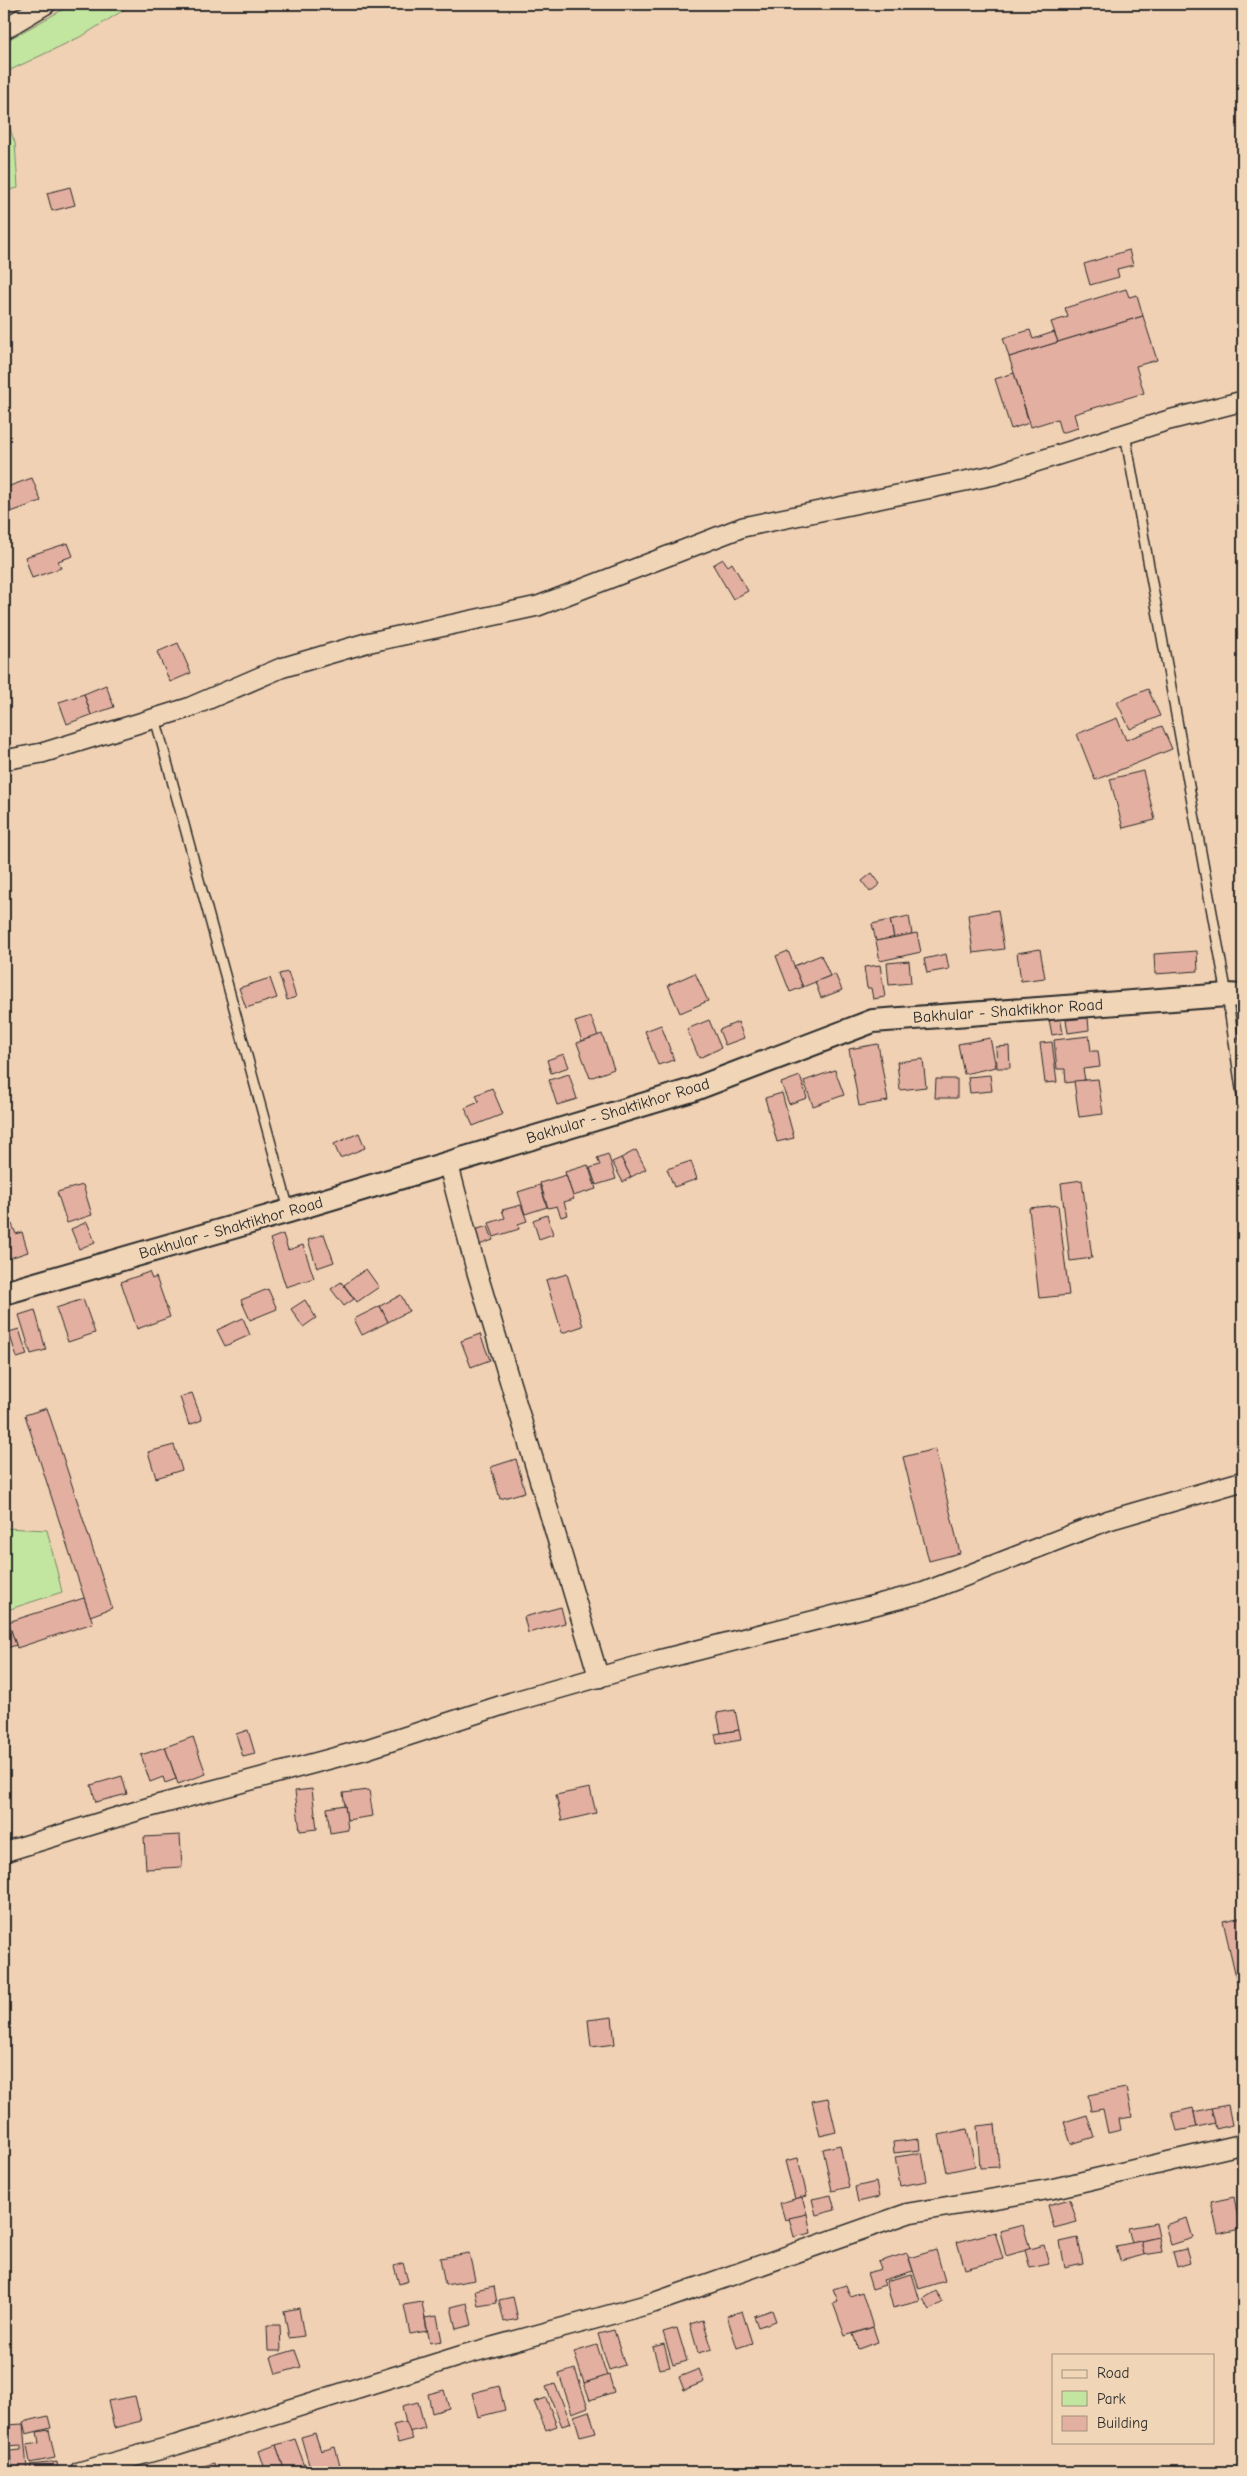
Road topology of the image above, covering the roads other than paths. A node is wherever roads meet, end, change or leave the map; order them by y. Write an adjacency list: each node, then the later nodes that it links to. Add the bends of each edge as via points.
1 (46, 4): 2 (street)
2 (4, 29)
3 (1243, 401): 4 (street)
4 (1125, 434): 5 (street, via 994,475 743,527 538,606 366,643 281,668 188,708); 7 (lane)
5 (155, 718): 6 (street, via 42,753); 10 (lane)
6 (4, 760)
7 (1235, 996): 8 (lane); 9 (street, Bakhular - Shaktikhor Road, via 873,1021 692,1090)
8 (1243, 1102)
9 (448, 1163): 10 (street, Bakhular - Shaktikhor Road); 13 (street, via 476,1269)
10 (289, 1211): 11 (street, Bakhular - Shaktikhor Road)
11 (4, 1294)
12 (1243, 1481): 13 (street, via 1109,1520 922,1593)
13 (599, 1678): 14 (street, via 512,1702 367,1749)
14 (4, 1852)
15 (1243, 2144): 16 (street, via 1051,2189 909,2213 654,2303 463,2355)
16 (78, 2472)

